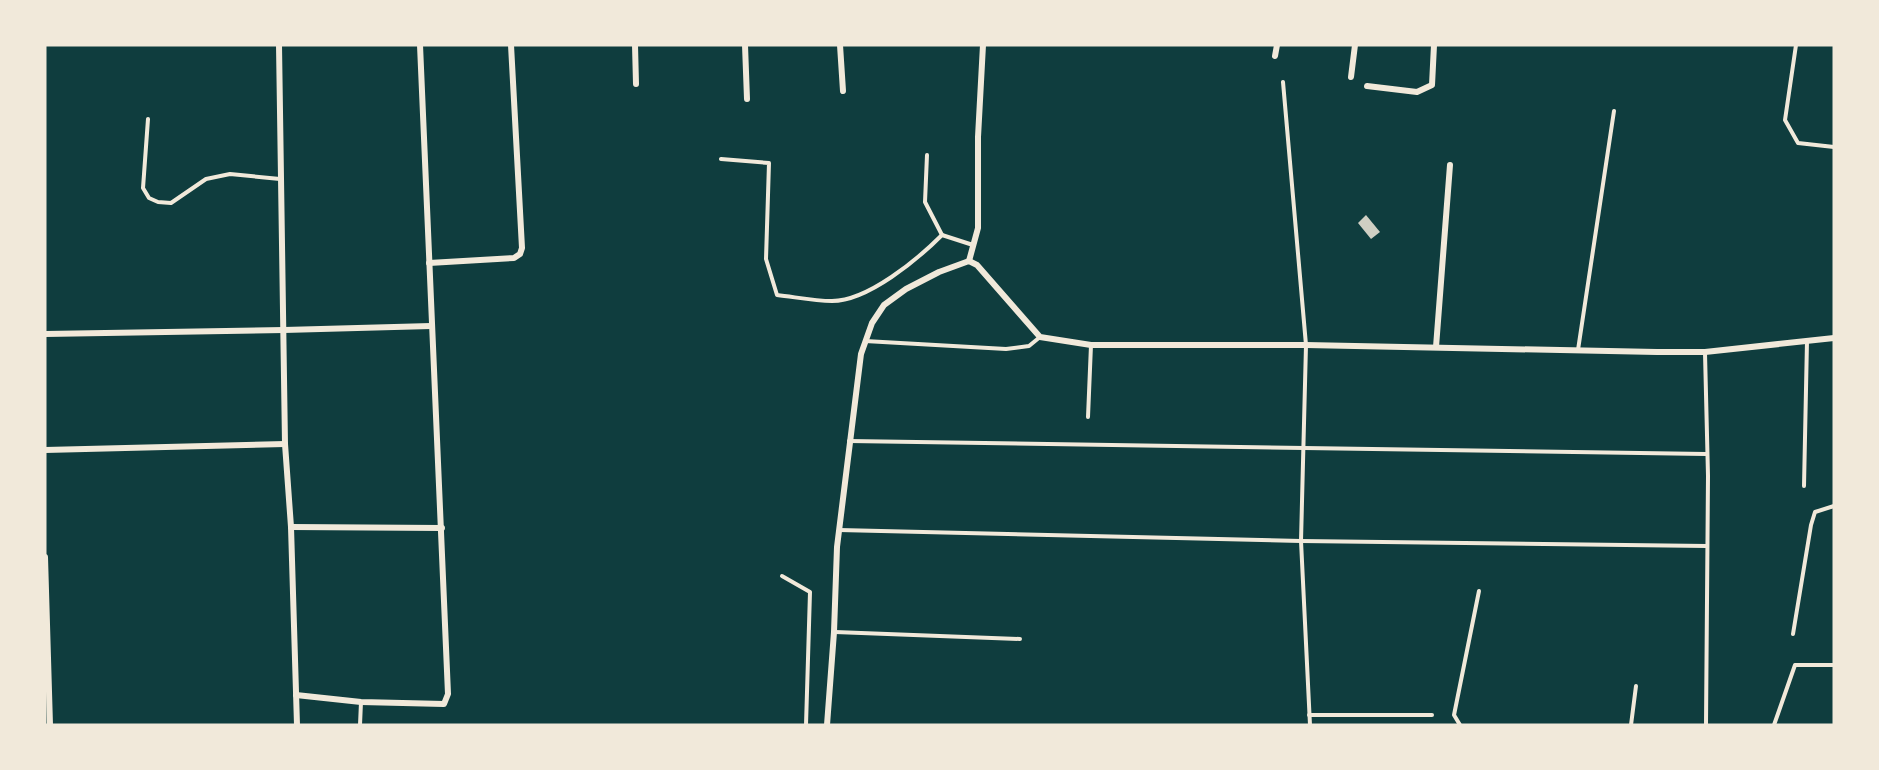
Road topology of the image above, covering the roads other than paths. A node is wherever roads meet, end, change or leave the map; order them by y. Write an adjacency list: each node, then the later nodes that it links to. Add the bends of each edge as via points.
1 (279, 45): 25 (street)
2 (420, 45): 29 (street)
3 (511, 45): 29 (street, via 520,254 514,258)
4 (635, 45): 15 (street)
5 (745, 45): 18 (street)
6 (840, 45): 17 (street)
7 (983, 45): 27 (street, via 978,228)
8 (1277, 45): 12 (street)
9 (1355, 45): 13 (street)
10 (1434, 45): 16 (street, via 1432,85 1417,92)
11 (1796, 45): 21 (lane, via 1785,120 1798,143)
12 (1275, 56)
13 (1351, 77)
14 (1283, 82): 38 (lane)
15 (636, 84)
16 (1367, 86)
17 (843, 91)
18 (747, 99)
19 (1614, 111): 40 (lane)
20 (148, 119): 25 (lane, via 143,188 149,198 171,203 206,179 230,174)
21 (1834, 147)
22 (927, 155): 26 (lane, via 925,202)
23 (721, 159): 26 (lane, via 770,163 766,259 777,295 833,301 855,298 917,260)
24 (1450, 165): 39 (street)
25 (282, 179): 31 (street)
26 (942, 235): 27 (lane)
27 (974, 245): 28 (street)
28 (969, 261): 33 (street); 35 (street, via 906,289 884,305)
29 (429, 264): 30 (street)
30 (431, 326): 31 (street); 51 (street)
31 (284, 330): 32 (street); 44 (street)
32 (45, 334)
33 (1040, 337): 35 (lane, via 1029,346 1006,349); 37 (street)
34 (1834, 338): 36 (street)
35 (865, 341): 43 (street)
36 (1807, 341): 41 (street); 48 (lane)
37 (1091, 345): 38 (street); 42 (lane)
38 (1306, 345): 39 (street); 45 (lane)
39 (1436, 347): 40 (street)
40 (1578, 350): 41 (street)
41 (1705, 352): 47 (lane)
42 (1088, 417)
43 (849, 441): 45 (lane); 52 (street)
44 (285, 444): 46 (street); 50 (street)
45 (1304, 448): 47 (lane); 53 (lane)
46 (45, 450)
47 (1706, 454): 54 (lane)
48 (1804, 486)
49 (1834, 506): 59 (lane, via 1815,512)
50 (291, 527): 51 (street); 63 (street)
51 (442, 528): 64 (street, via 448,694 444,704)
52 (838, 530): 53 (lane); 58 (street)
53 (1301, 541): 54 (lane); 65 (lane)
54 (1707, 546): 75 (lane)
55 (45, 557): 67 (street)
56 (782, 576): 70 (lane, via 810,592)
57 (1479, 591): 73 (lane, via 1454,715)
58 (834, 632): 60 (lane); 71 (street)
59 (1793, 634)
60 (1020, 639)
61 (1834, 665): 76 (lane, via 1795,665)
62 (1636, 686): 74 (lane)
63 (296, 695): 64 (street); 68 (street)
64 (361, 702): 69 (lane)
65 (1310, 715): 66 (lane); 72 (lane)
66 (1432, 715)
67 (50, 725)
68 (297, 725)
69 (360, 725)
70 (806, 725)
71 (827, 725)
72 (1310, 725)
73 (1460, 725)
74 (1631, 725)
75 (1706, 725)
76 (1774, 725)

